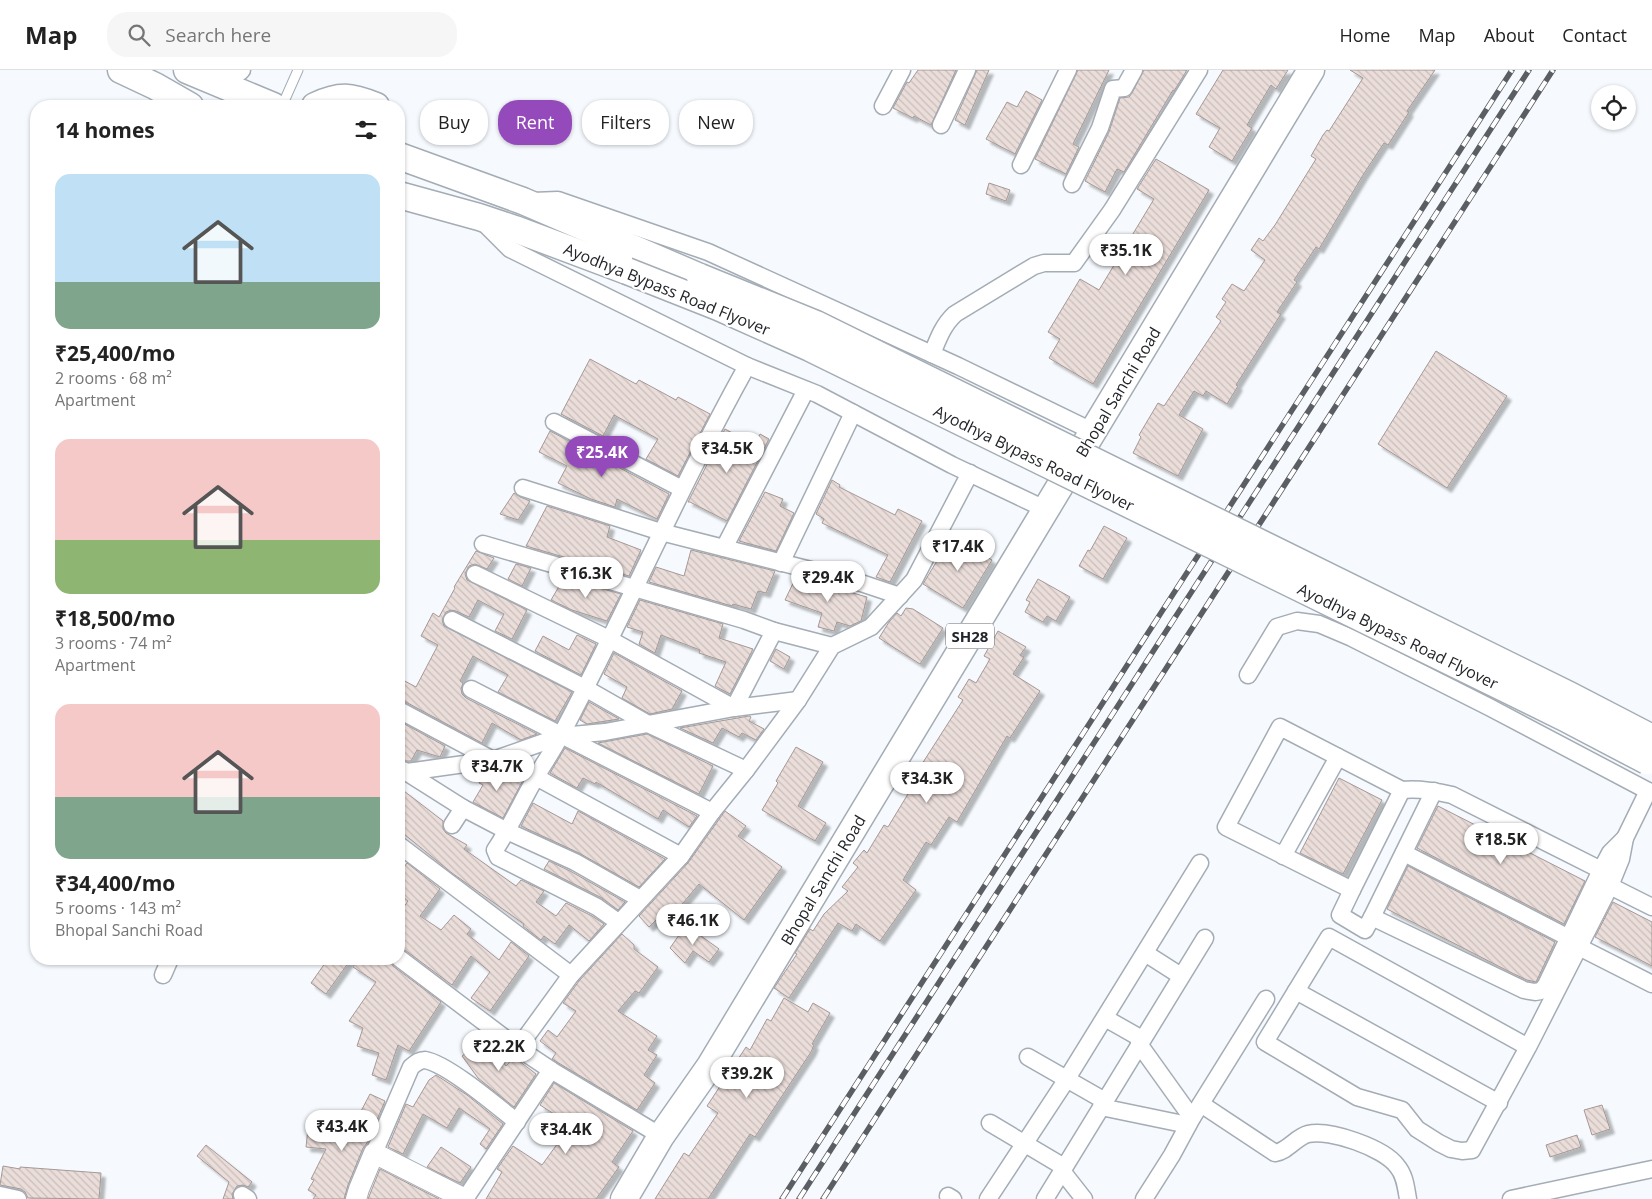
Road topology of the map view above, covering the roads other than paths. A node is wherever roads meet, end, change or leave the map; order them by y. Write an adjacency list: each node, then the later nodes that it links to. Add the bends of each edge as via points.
1 (121, 70): 11 (main road)
2 (242, 70): 10 (street)
3 (298, 70): 13 (lane)
4 (902, 70): 16 (street)
5 (968, 70): 17 (street)
6 (1068, 70): 19 (street)
7 (1134, 70): 20 (street, via 1124,88 1113,89 1100,128)
8 (1199, 70): 24 (street, via 1112,210 1074,263 1034,266 955,314 942,330)
9 (1312, 70): 29 (main road, Bhopal Sanchi Road / SH28)
10 (196, 74): 12 (main road)
11 (180, 100)
12 (259, 100)
13 (285, 100)
14 (327, 100): 15 (main road, via 353,97)
15 (361, 100)
16 (883, 106)
17 (941, 125)
18 (405, 156): 22 (main road, Ayodhya Bypass Road Flyover)
19 (1021, 165)
20 (1072, 184)
21 (405, 197): 23 (main road, Ayodhya Bypass Road Flyover)
22 (524, 201): 24 (street, via 558,200 708,252); 53 (main road, Ayodhya Bypass Road Flyover, bridge, via 816,324 1569,695)
23 (479, 217): 25 (street, via 510,249); 53 (main road, Ayodhya Bypass Road Flyover, bridge, via 718,307 810,348 1563,717)
24 (932, 354): 29 (street)
25 (747, 366): 26 (street); 32 (street)
26 (806, 390): 27 (street); 36 (street)
27 (853, 412): 30 (street); 37 (street)
28 (554, 422): 32 (street)
29 (1094, 432): 33 (main road, Bhopal Sanchi Road / SH28)
30 (970, 473): 33 (street); 40 (street, via 914,580)
31 (523, 488): 34 (street)
32 (682, 489): 34 (street)
33 (1046, 510): 103 (main road, Bhopal Sanchi Road / SH28, via 710,1066)
34 (661, 532): 36 (street); 39 (street)
35 (483, 544): 39 (street)
36 (724, 548): 37 (street)
37 (781, 563): 40 (street)
38 (475, 574): 43 (street)
39 (635, 588): 42 (street); 43 (street)
40 (900, 596): 44 (street, via 871,627)
41 (452, 620): 46 (street)
42 (774, 631): 44 (street); 49 (street)
43 (609, 639): 46 (street); 49 (street)
44 (832, 646): 48 (street)
45 (1248, 675): 62 (street, via 1277,627 1297,621 1319,624 1489,707)
46 (585, 688): 51 (street); 52 (street)
47 (470, 689): 52 (street)
48 (798, 700): 49 (street); 58 (street)
49 (734, 708): 51 (street)
50 (405, 713): 55 (street)
51 (648, 724): 52 (street); 58 (street)
52 (561, 736): 55 (street); 59 (street); 64 (street)
53 (1650, 754)
54 (1338, 757): 60 (street); 71 (street); 71 (street, via 1280,727 1226,827)
55 (493, 760): 56 (street); 59 (street)
56 (405, 769)
57 (405, 770): 63 (street)
58 (746, 770): 64 (street)
59 (536, 777): 66 (street); 70 (street)
60 (1402, 790): 61 (street); 75 (street)
61 (1434, 791): 69 (street); 73 (street, via 1452,795)
62 (1650, 792): 67 (street)
63 (463, 808): 65 (street); 66 (street)
64 (712, 812): 70 (street)
65 (452, 825)
66 (507, 831): 76 (street, via 575,862); 79 (street, via 495,850 498,857)
67 (1625, 838): 73 (street, via 1610,853); 74 (street)
68 (405, 850): 85 (street)
69 (1404, 853): 78 (street); 81 (street)
70 (681, 856): 76 (street)
71 (1283, 856): 75 (street)
72 (1200, 864): 82 (street)
73 (1601, 870): 81 (street)
74 (1610, 886): 77 (street); 81 (street)
75 (1352, 890): 78 (street, via 1340,915 1366,930)
76 (640, 899): 79 (street)
77 (1652, 907)
78 (1372, 917): 81 (street, via 1524,990 1535,992 1542,991)
79 (618, 922): 85 (street)
80 (1205, 938): 87 (street)
81 (1574, 942): 88 (street); 93 (street)
82 (1145, 954): 87 (street); 91 (street)
83 (405, 963): 94 (street)
84 (168, 965): 86 (street)
85 (571, 975): 94 (street)
86 (163, 976)
87 (1181, 976): 92 (street)
88 (1652, 984)
89 (1296, 991): 93 (street, via 1329,937); 98 (street); 98 (street, via 1265,1042 1357,1097 1402,1110 1418,1129 1439,1143 1451,1149 1472,1150)
90 (1266, 999): 100 (street)
91 (1105, 1018): 92 (street); 97 (street)
92 (1141, 1042): 99 (street); 100 (street)
93 (1528, 1047): 98 (street)
94 (518, 1048): 96 (street)
95 (1028, 1056): 97 (street)
96 (551, 1070): 101 (street); 103 (street)
97 (1067, 1078): 99 (street); 104 (street)
98 (1499, 1103)
99 (1103, 1104): 100 (street); 106 (street)
100 (1194, 1116): 116 (street); 117 (street, via 1275,1153 1304,1135 1320,1132 1368,1146 1385,1154 1397,1165)
101 (517, 1122): 105 (street, via 460,1078 424,1060 417,1061 411,1066); 111 (street)
102 (990, 1123): 104 (street)
103 (661, 1136): 112 (main road, Bhopal Sanchi Road / SH28)
104 (1024, 1144): 106 (street); 113 (street)
105 (374, 1153): 110 (street); 111 (street)
106 (1063, 1169): 114 (street); 115 (street)
107 (1652, 1169): 118 (street)
108 (0, 1195): 109 (street)
109 (18, 1199)
110 (356, 1199)
111 (465, 1199)
112 (624, 1199)
113 (988, 1199)
114 (1045, 1199)
115 (1084, 1199)
116 (1144, 1199)
117 (1408, 1199)
118 (1511, 1199)

